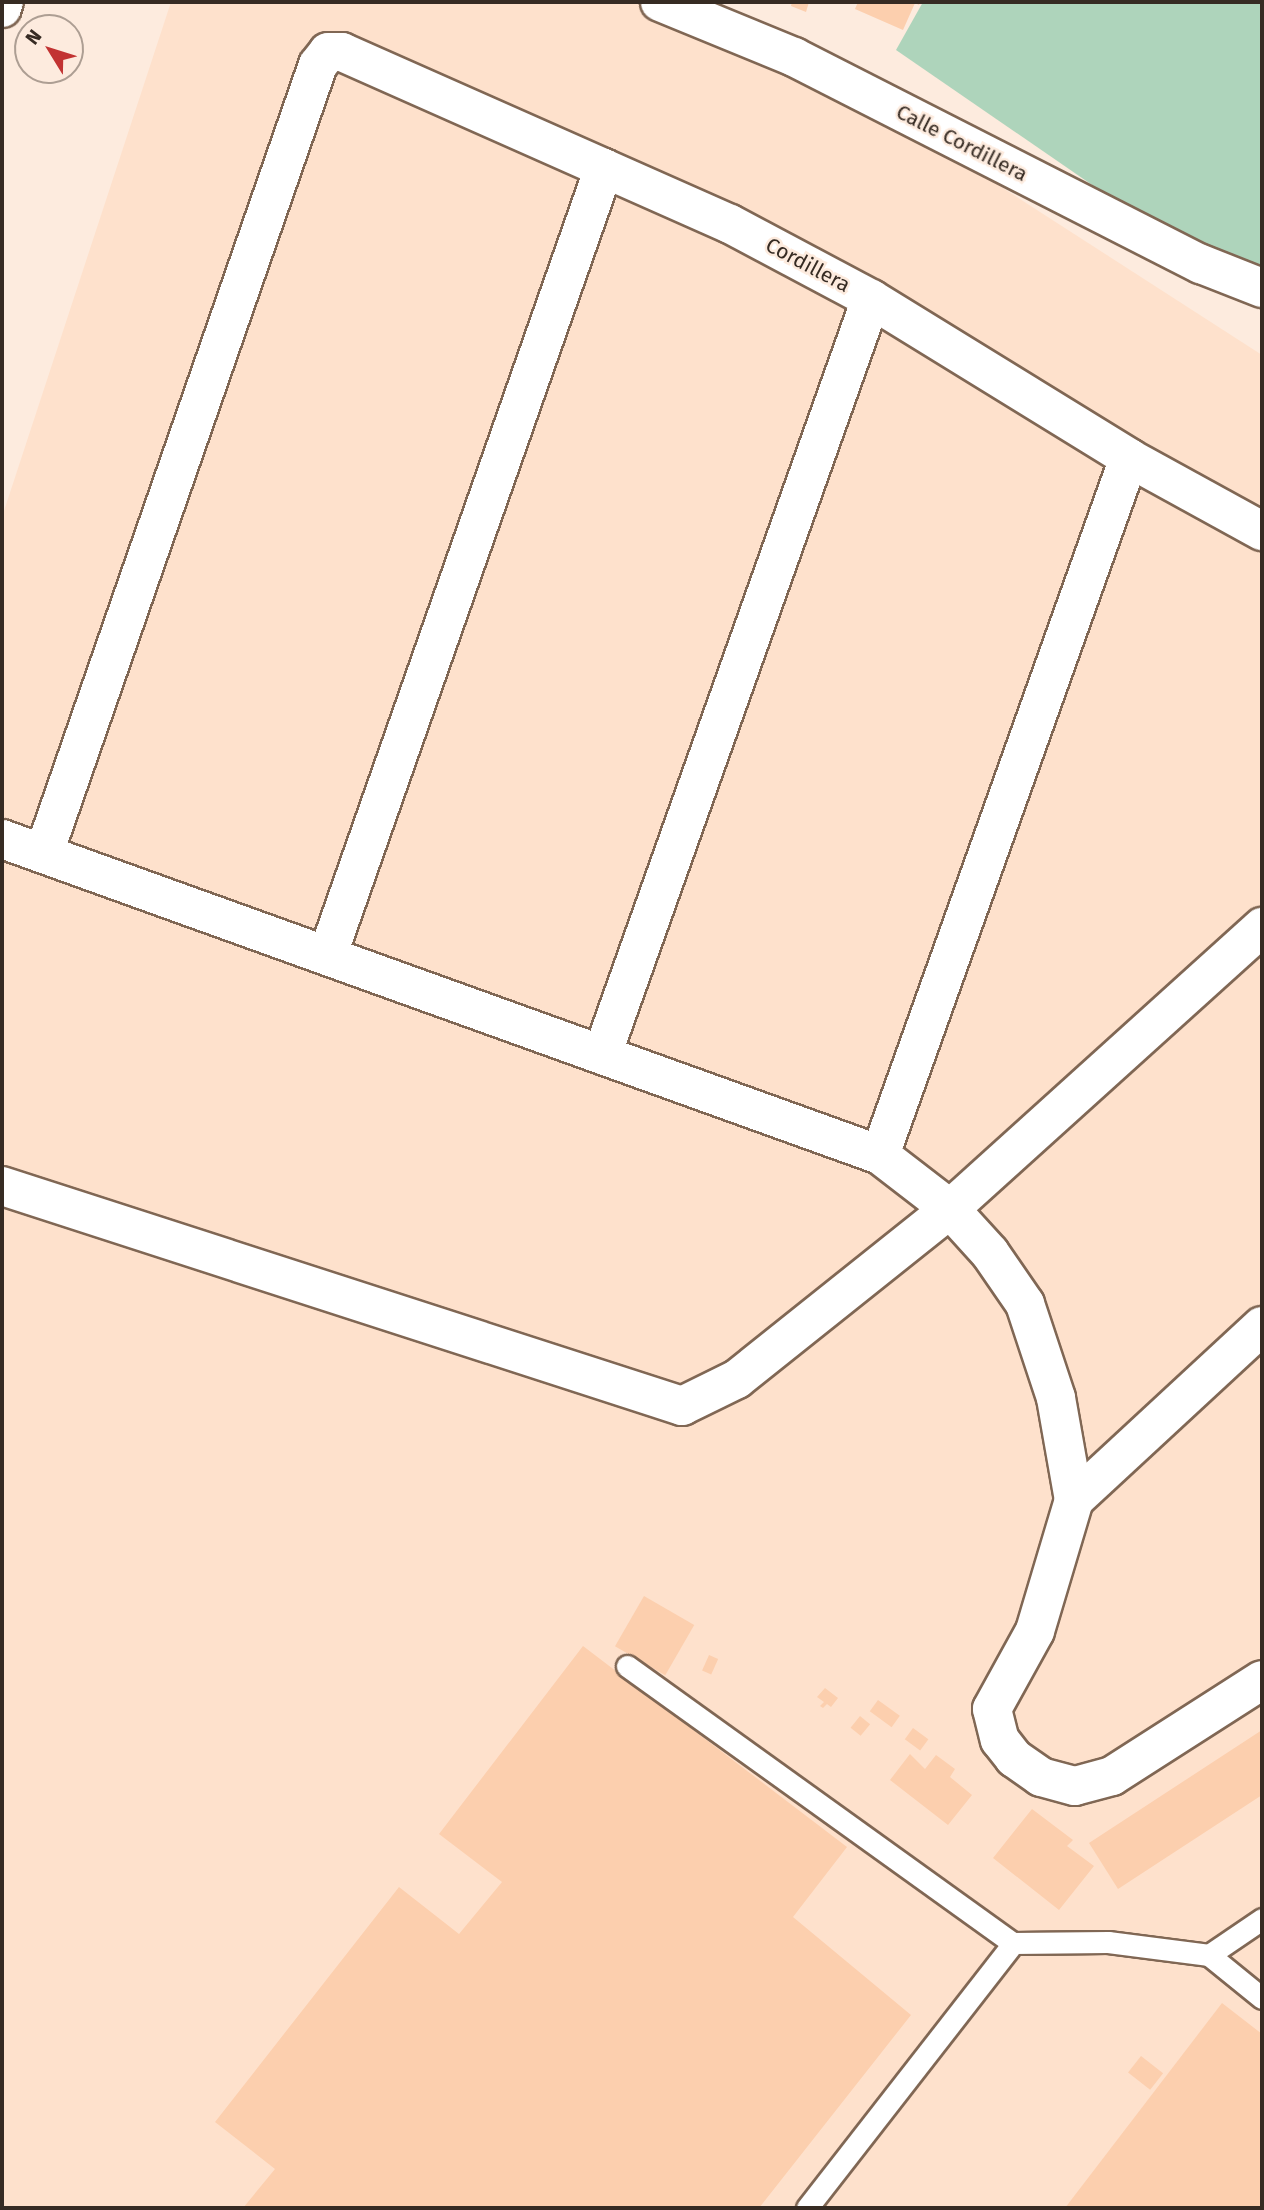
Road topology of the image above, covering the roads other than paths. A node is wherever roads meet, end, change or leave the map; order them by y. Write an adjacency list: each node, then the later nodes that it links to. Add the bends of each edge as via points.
1 (4, 2): 3 (street)
2 (660, 2): 5 (street, Calle Cordillera, via 794,57 1201,264)
3 (2, 8)
4 (604, 168): 6 (street, Cordillera, via 730,224); 10 (street, Cordillera, via 342,52 328,52 318,65); 12 (street)
5 (1262, 288)
6 (871, 299): 7 (street, Cordillera); 13 (street)
7 (1129, 458): 8 (street, Cordillera); 14 (street)
8 (1262, 531)
9 (2, 839): 10 (street)
10 (44, 853): 12 (street)
11 (1262, 927): 16 (street)
12 (328, 954): 13 (street)
13 (602, 1055): 14 (street)
14 (880, 1155): 16 (street)
15 (2, 1186): 16 (street, via 682,1406 737,1379)
16 (950, 1209): 18 (street, via 990,1253 1025,1304 1056,1398)
17 (1262, 1326): 18 (street)
18 (1074, 1500): 20 (street, via 1035,1631 992,1709 1000,1740 1014,1758 1041,1777 1075,1786 1112,1776)
19 (627, 1666): 22 (lane)
20 (1262, 1680)
21 (1262, 1919): 23 (lane)
22 (1013, 1943): 23 (lane, via 1108,1942); 25 (lane)
23 (1209, 1955): 24 (lane)
24 (1262, 1998)
25 (807, 2208)

